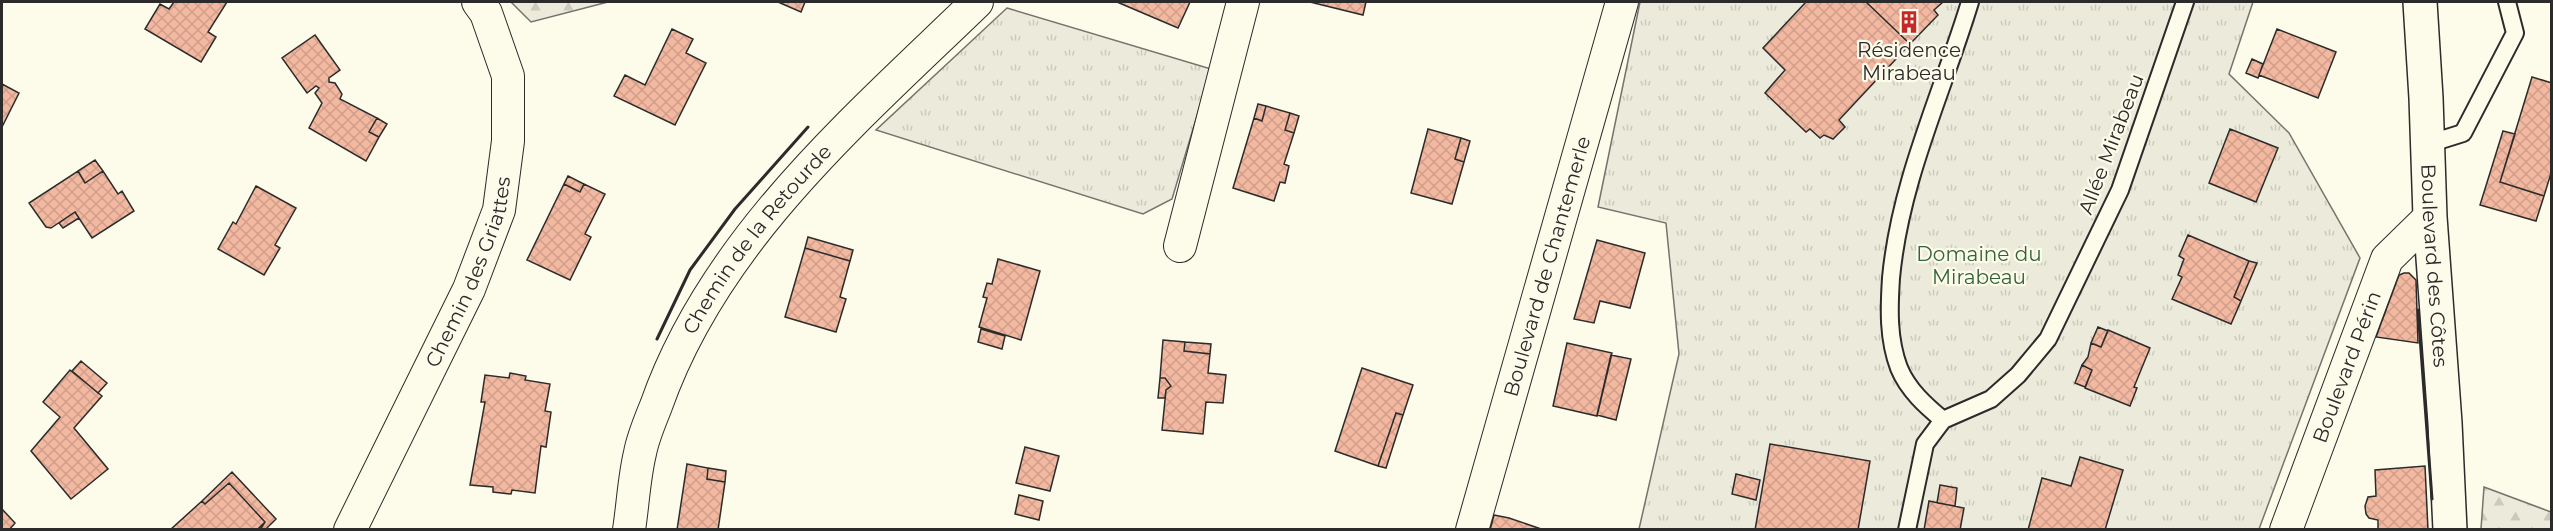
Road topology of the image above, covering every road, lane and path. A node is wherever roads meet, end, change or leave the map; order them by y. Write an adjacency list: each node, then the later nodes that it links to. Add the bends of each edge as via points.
1 (478, 2): 13 (street, Chemin des Griattes, via 486,13 508,76 508,141 499,210 470,289)
2 (977, 2): 14 (street, Chemin de la Retourde, via 839,136 747,239 709,296 664,383 640,452)
3 (1243, 2): 11 (street)
4 (1622, 2): 15 (street, Boulevard de Chantemerle)
5 (1970, 2): 12 (lane, via 1909,180 1894,249 1888,317 1899,369 1922,403)
6 (2185, 2): 12 (lane, Allée Mirabeau, via 2120,190 2048,339 2018,375 1991,399)
7 (2420, 2): 9 (main road, Boulevard des Côtes)
8 (2507, 2): 9 (lane, via 2515,33 2463,133)
9 (2428, 144): 10 (main road, Boulevard des Côtes)
10 (2430, 217): 17 (street, Boulevard Périn, via 2387,259); 18 (main road, Boulevard des Côtes)
11 (1180, 246)
12 (1943, 420): 16 (lane, Allée Mirabeau, via 1925,444)
13 (350, 530)
14 (629, 530)
15 (1472, 530)
16 (1907, 530)
17 (2286, 530)
18 (2450, 530)

